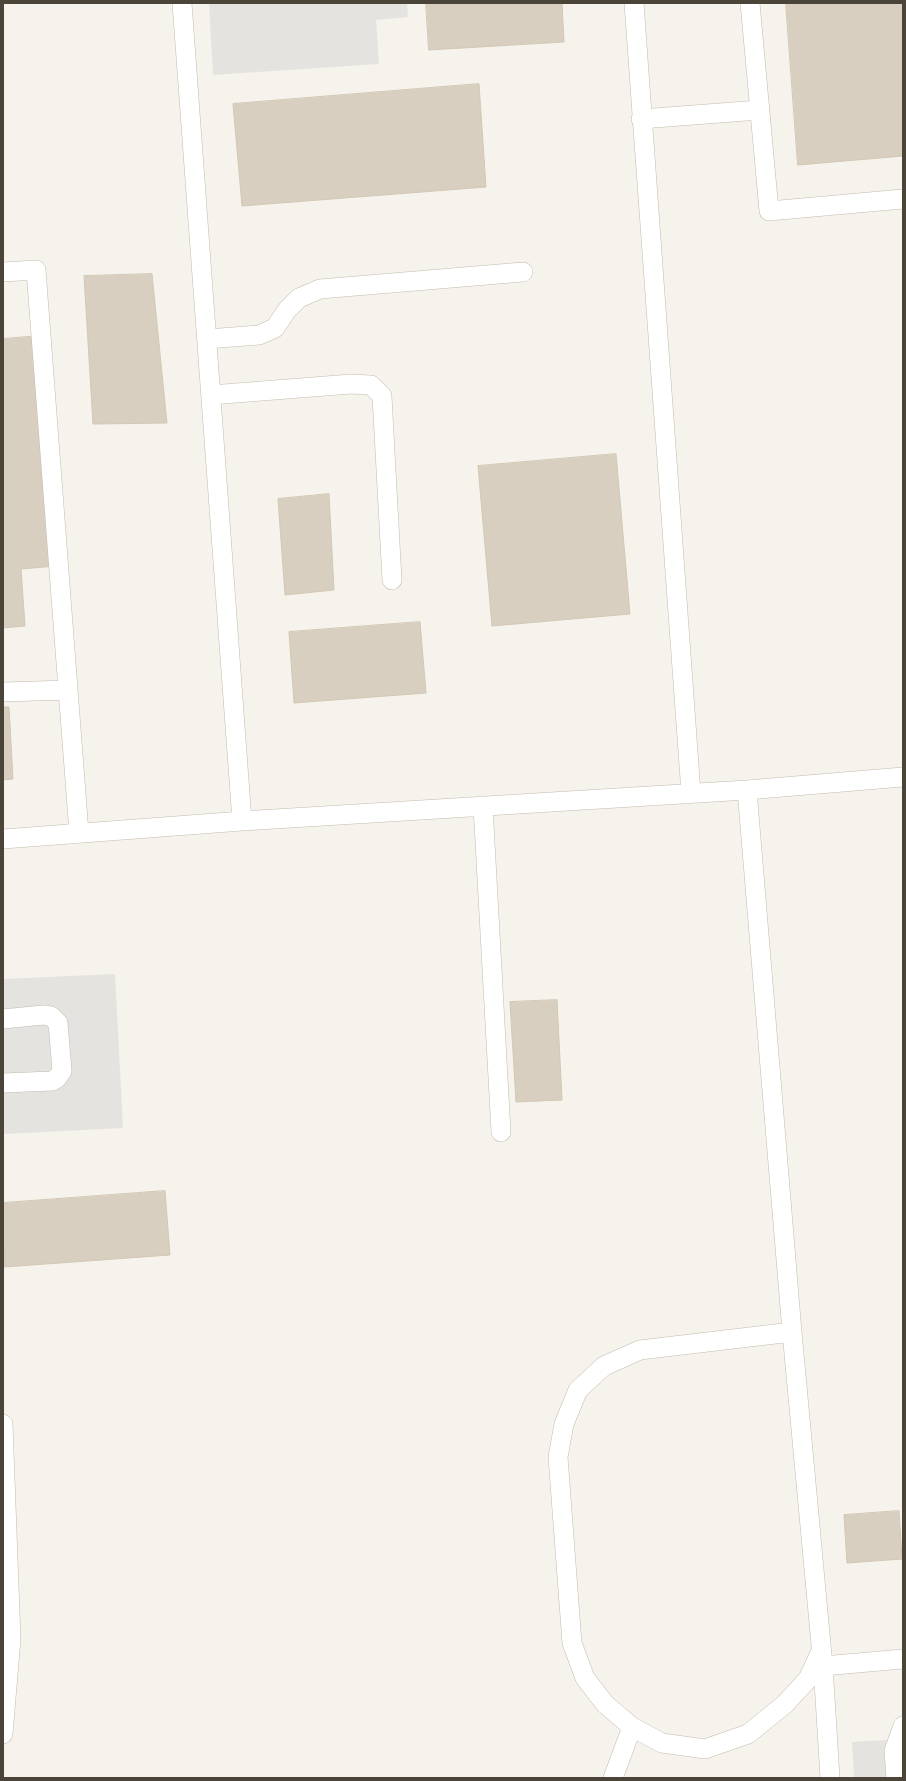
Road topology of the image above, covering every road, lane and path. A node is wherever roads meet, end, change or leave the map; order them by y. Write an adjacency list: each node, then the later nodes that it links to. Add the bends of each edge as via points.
1 (182, 3): 9 (lane)
2 (634, 3): 5 (lane)
3 (750, 3): 4 (lane)
4 (759, 110): 5 (lane); 6 (lane, via 769,211)
5 (642, 119): 16 (lane)
6 (903, 199)
7 (3, 272): 12 (lane, via 36,270)
8 (523, 272): 9 (lane, via 320,289 299,298 275,328 259,334)
9 (207, 339): 10 (lane)
10 (211, 395): 11 (lane, via 352,384 371,385 382,396); 18 (lane)
11 (392, 580)
12 (68, 690): 13 (lane); 19 (lane)
13 (3, 692)
14 (903, 777): 15 (lane)
15 (747, 790): 16 (lane); 24 (lane)
16 (691, 793): 17 (lane)
17 (483, 806): 18 (lane); 23 (lane)
18 (242, 821): 19 (lane)
19 (79, 833): 20 (lane)
20 (3, 839)
21 (3, 1019): 22 (lane, via 43,1014 51,1016 58,1023 62,1071 52,1081)
22 (3, 1083)
23 (501, 1132)
24 (792, 1332): 26 (lane); 29 (lane, via 640,1350 604,1366 578,1390 564,1424 558,1457 572,1644 584,1678 605,1704)
25 (3, 1424): 30 (lane, via 11,1639)
26 (822, 1658): 27 (lane); 29 (lane, via 808,1679 785,1704 748,1734 705,1749 662,1744); 32 (lane)
27 (903, 1659)
28 (903, 1726): 33 (lane, via 894,1751)
29 (632, 1727): 31 (lane)
30 (3, 1734)
31 (613, 1778)
32 (830, 1778)
33 (896, 1778)

